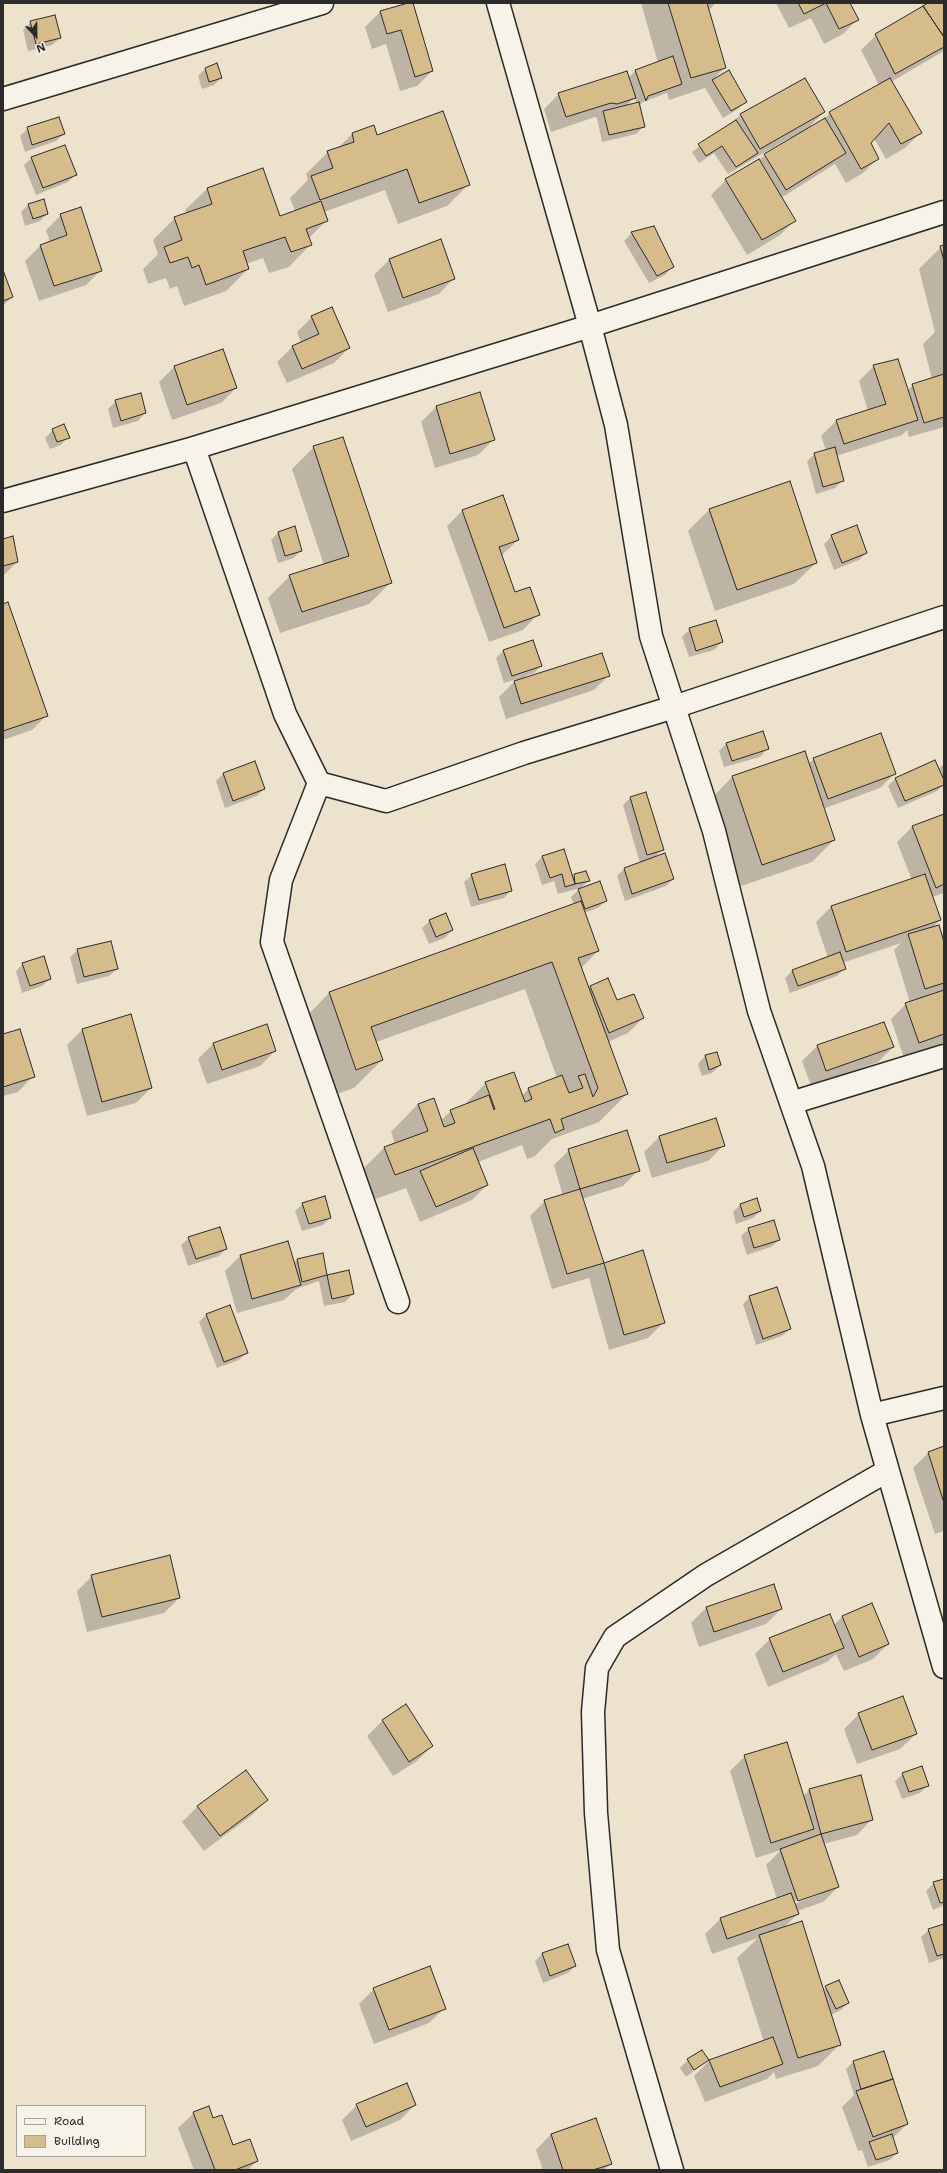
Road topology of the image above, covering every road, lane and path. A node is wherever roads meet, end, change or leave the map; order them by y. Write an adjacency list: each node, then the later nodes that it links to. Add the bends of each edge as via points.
1 (322, 3): 3 (street)
2 (498, 3): 5 (street)
3 (3, 99)
4 (944, 212): 5 (street)
5 (590, 326): 6 (street); 9 (street, via 616,425 650,636)
6 (194, 448): 7 (street); 10 (street, via 285,714)
7 (3, 501)
8 (944, 617): 9 (street)
9 (674, 707): 10 (street, via 524,753 386,801); 12 (street, via 714,831 759,1011)
10 (319, 783): 13 (street, via 281,880 272,942)
11 (944, 1056): 12 (street)
12 (791, 1103): 15 (street, via 813,1166)
13 (398, 1302)
14 (944, 1398): 15 (street)
15 (872, 1415): 16 (street)
16 (887, 1471): 17 (street); 18 (street, via 693,1584 615,1637 597,1668 593,1712 596,1813 608,1950)
17 (944, 1667)
18 (672, 2170)

